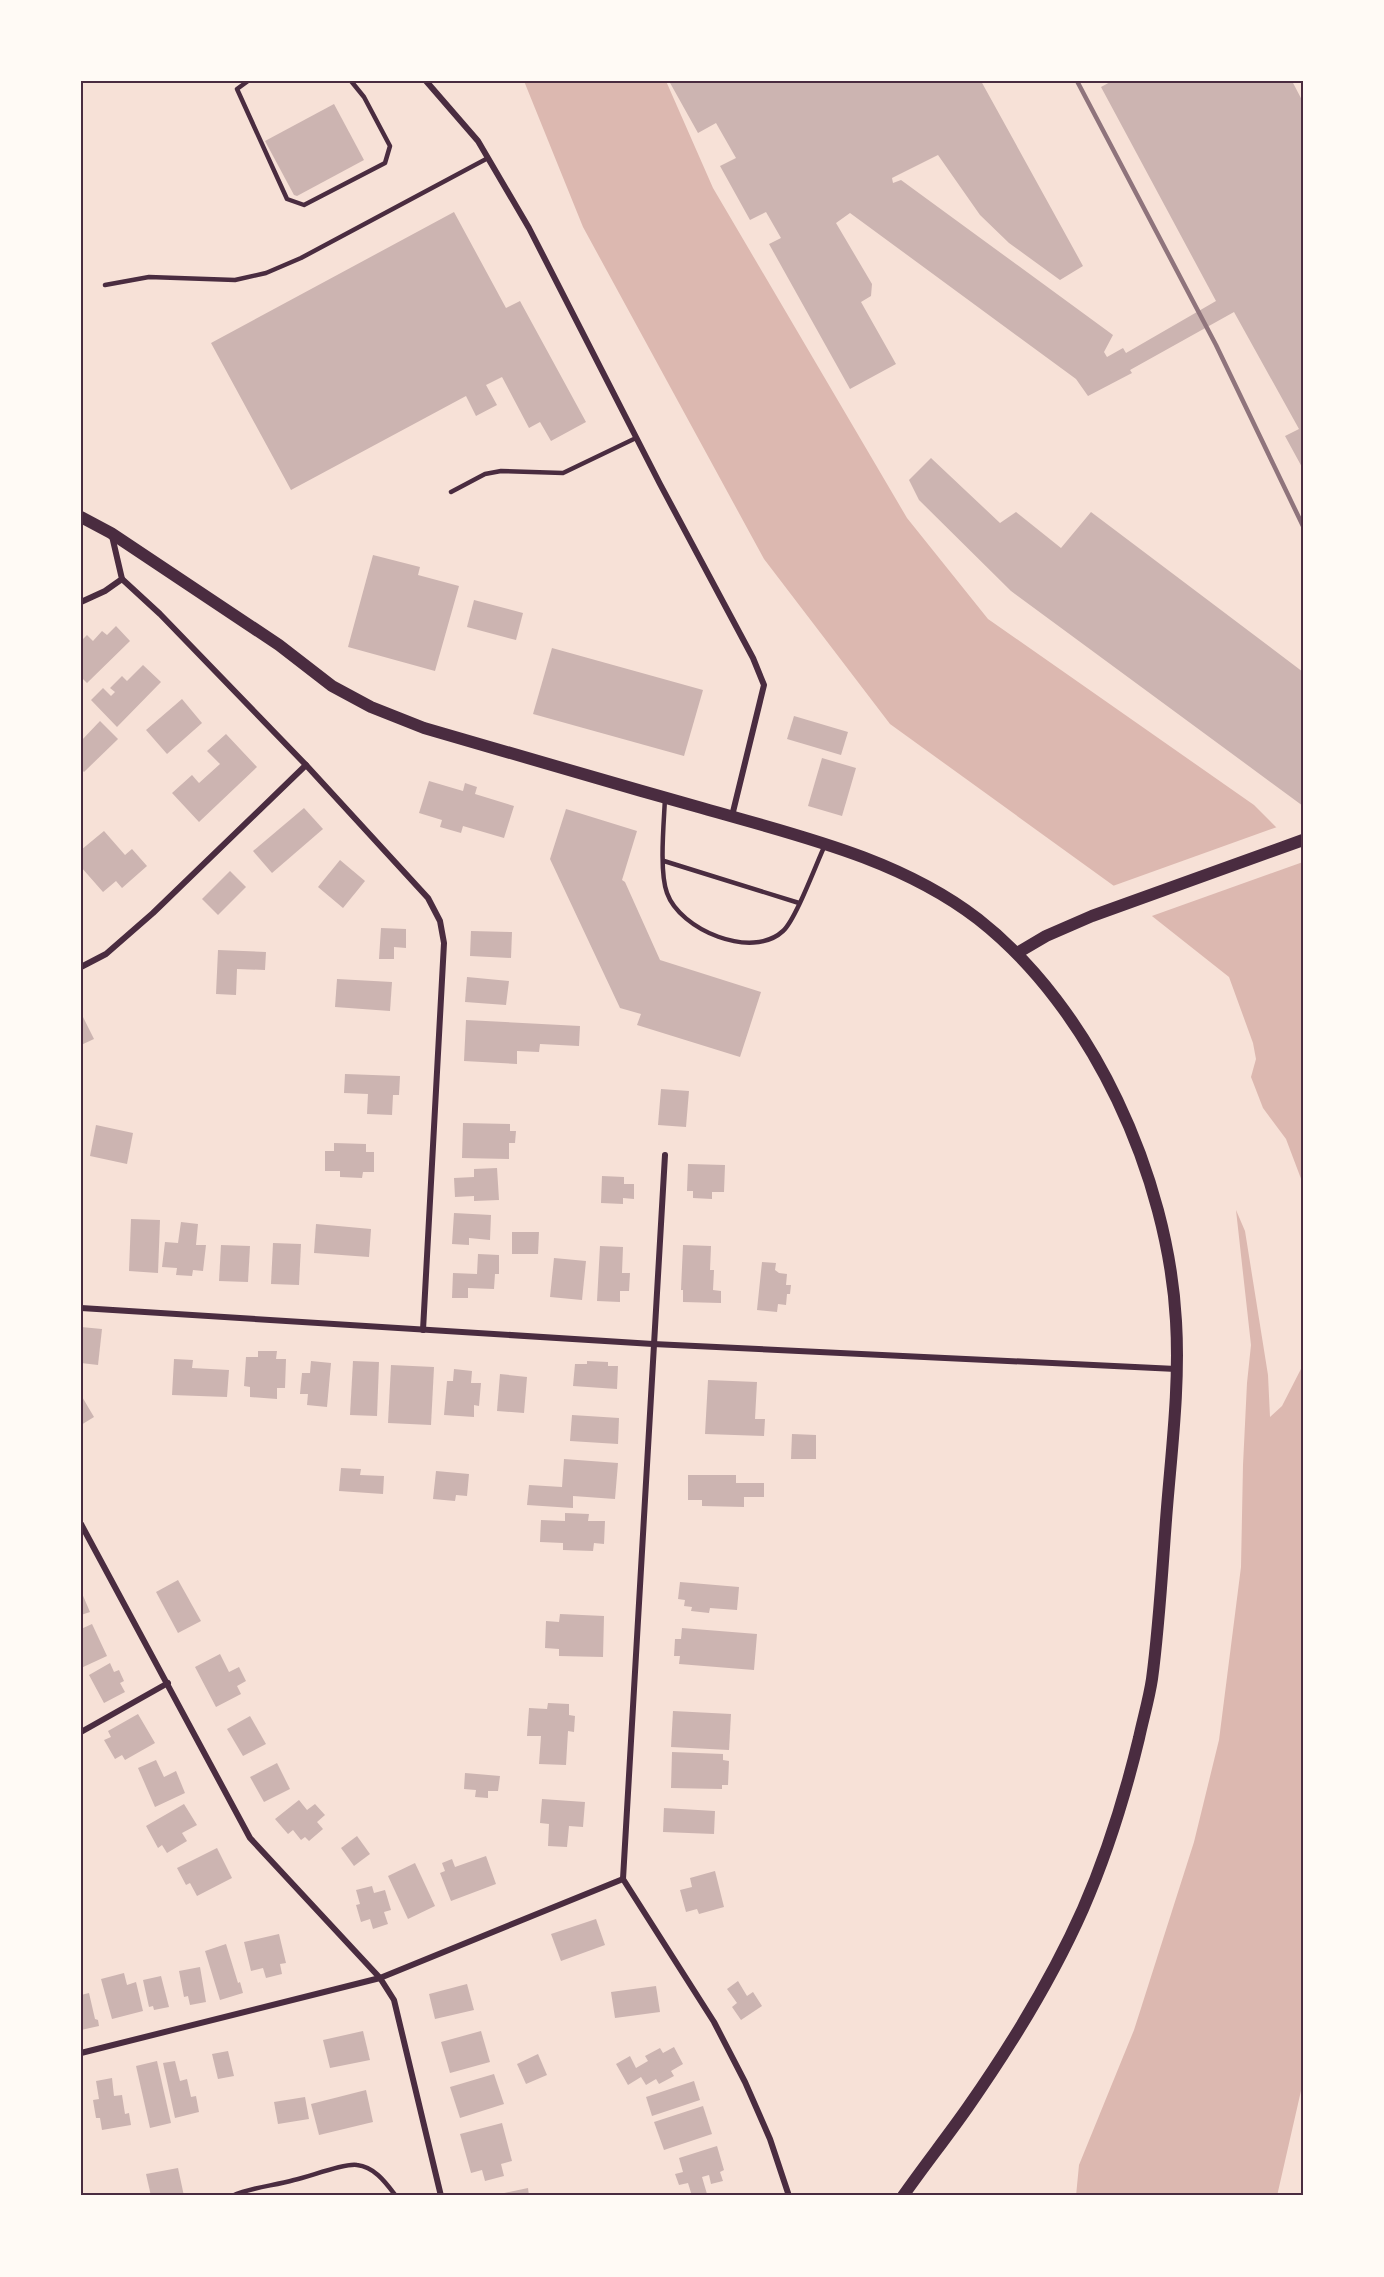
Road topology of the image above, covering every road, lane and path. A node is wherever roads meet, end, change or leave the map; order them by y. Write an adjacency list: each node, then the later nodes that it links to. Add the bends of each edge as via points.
1 (234, 81): 5 (lane)
2 (248, 81): 5 (lane)
3 (351, 81): 5 (lane, via 390,146 386,163 304,205 287,199)
4 (426, 81): 6 (street, via 478,141)
5 (237, 89)
6 (488, 159): 7 (lane, via 266,273 235,280 149,278); 8 (street, via 529,228)
7 (105, 285)
8 (636, 438): 9 (lane, via 563,473 501,471 486,474); 16 (street, via 764,685)
9 (451, 492)
10 (81, 517): 11 (main road)
11 (111, 533): 12 (street); 15 (main road, via 279,645 332,686 371,707 424,728)
12 (122, 579): 13 (street); 14 (street)
13 (81, 602)
14 (306, 765): 22 (street, via 153,913 106,954); 25 (street, via 428,898 443,932)
15 (664, 798): 16 (main road); 19 (lane)
16 (732, 817): 18 (main road)
17 (1303, 840): 21 (main road, via 1092,916)
18 (825, 845): 20 (lane); 21 (main road, via 900,871 977,919)
19 (663, 861): 20 (lane); 20 (lane, via 667,893 676,908 707,933 735,942 768,941 784,930)
20 (799, 903)
21 (1017, 953): 27 (main road, via 1072,1023 1107,1080 1141,1154 1167,1254 1176,1320)
22 (81, 967)
23 (664, 1155): 26 (street)
24 (81, 1308): 25 (street)
25 (423, 1330): 26 (street)
26 (653, 1344): 27 (street); 31 (street)
27 (1176, 1369): 38 (main road, via 1152,1684 1111,1834 1083,1907 1048,1980 967,2109)
28 (81, 1524): 29 (street)
29 (168, 1683): 30 (street); 32 (street, via 250,1838)
30 (81, 1732)
31 (623, 1879): 32 (street); 37 (street, via 714,2022 766,2130)
32 (380, 1978): 33 (street); 36 (street, via 393,2000)
33 (81, 2053)
34 (231, 2196): 35 (lane, via 357,2165 384,2180)
35 (396, 2196)
36 (441, 2196)
37 (789, 2196)
38 (903, 2196)

